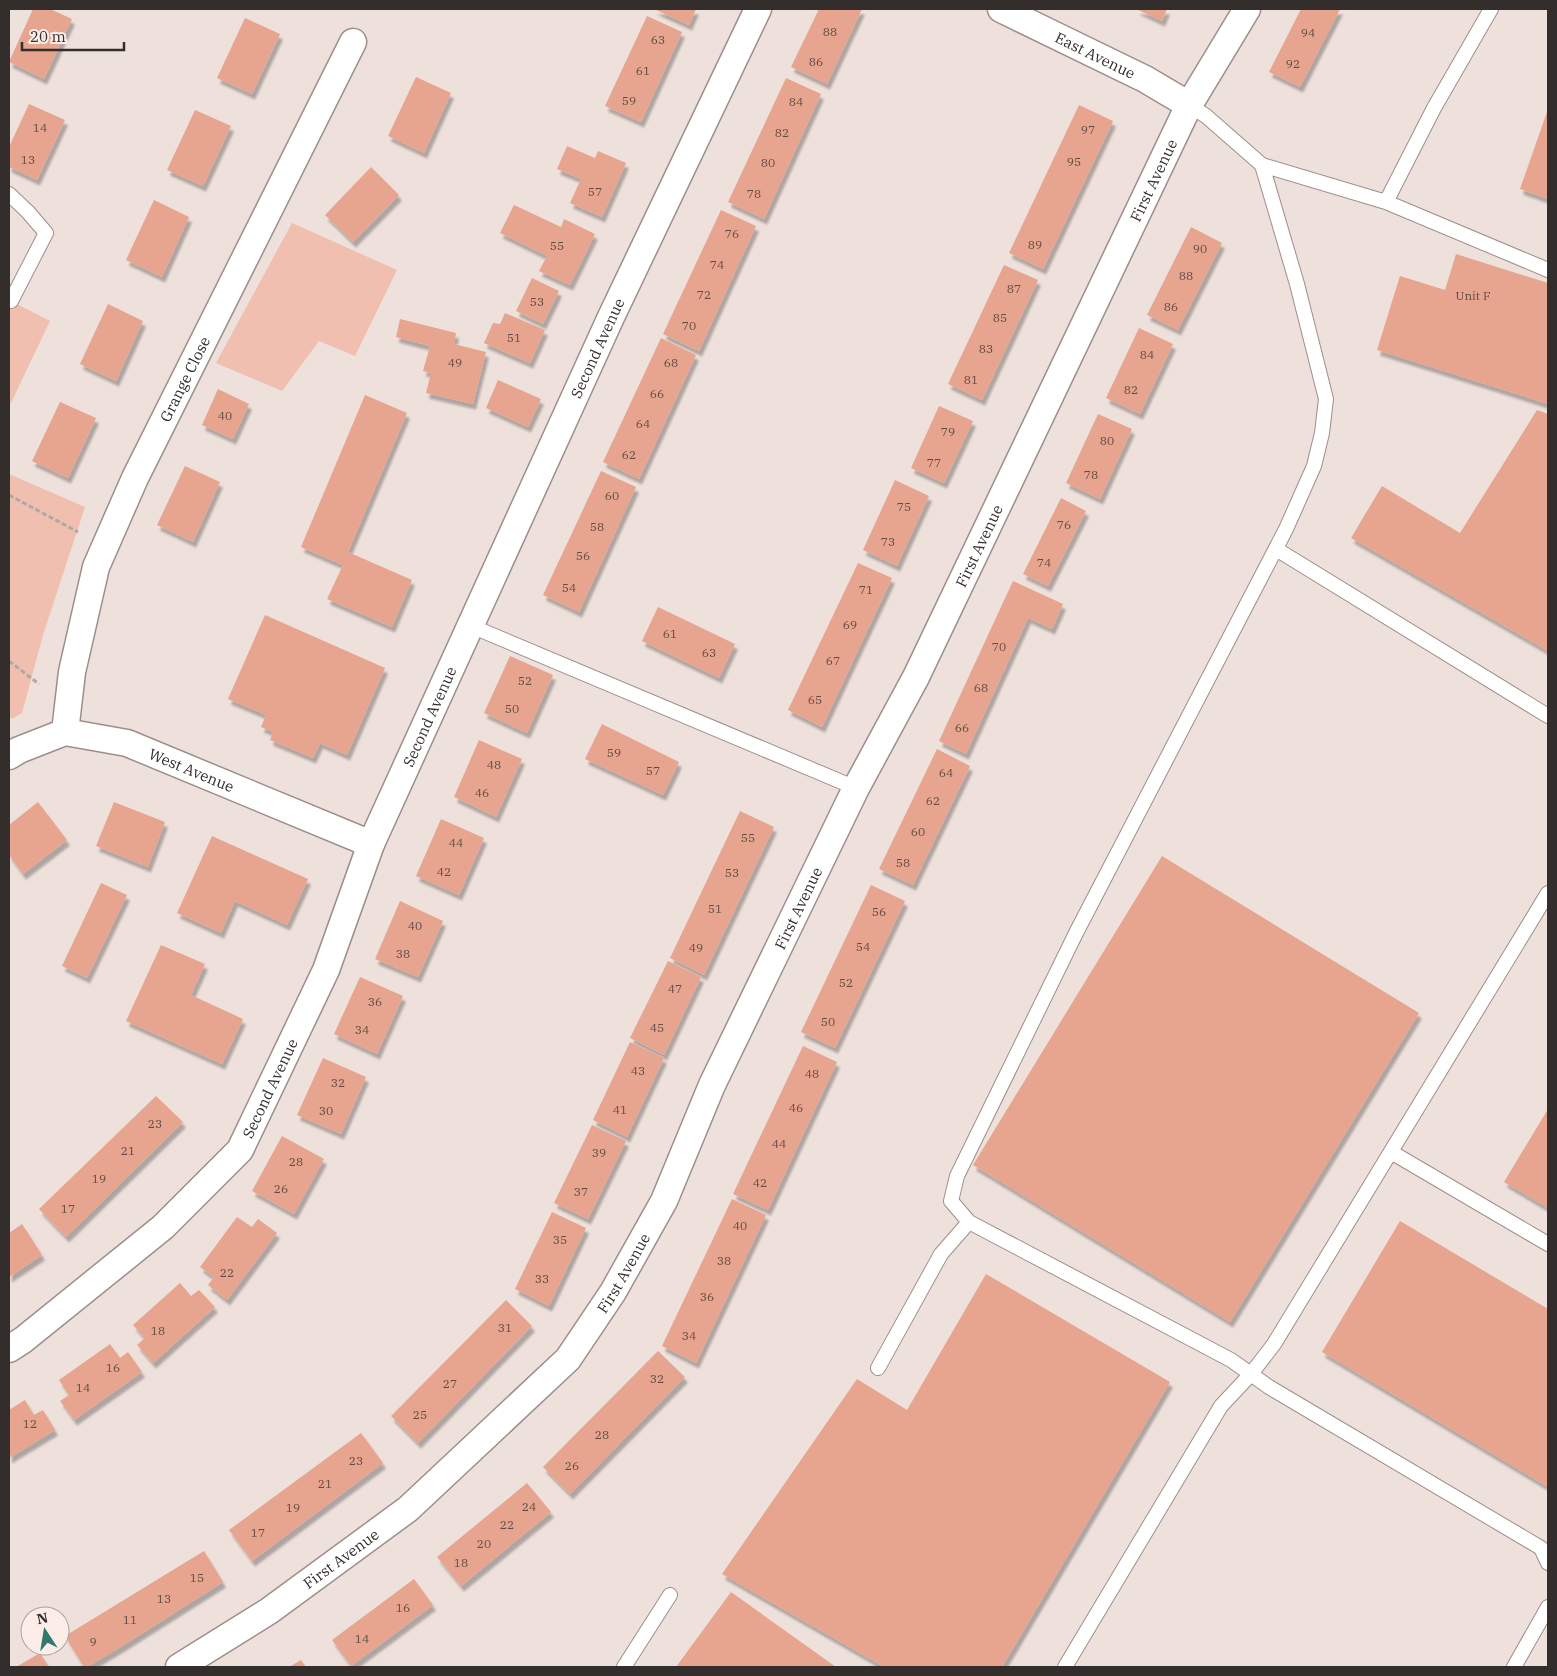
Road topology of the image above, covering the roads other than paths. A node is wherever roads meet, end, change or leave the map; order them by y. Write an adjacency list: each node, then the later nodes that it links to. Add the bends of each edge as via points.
1 (758, 9): 13 (street, Second Avenue, via 611,317)
2 (1000, 9): 6 (street, East Avenue, via 1145,79)
3 (1247, 9): 6 (street, First Avenue)
4 (1491, 9): 9 (lane, via 1434,108)
5 (353, 42): 15 (street, Grange Close, via 136,478 96,567 72,672)
6 (1189, 106): 7 (lane, via 1206,116); 17 (street, First Avenue, via 916,677)
7 (1262, 165): 9 (lane); 12 (lane, via 1326,399 1314,466)
8 (9, 194): 11 (lane, via 46,232)
9 (1386, 202): 10 (lane)
10 (1548, 270)
11 (11, 301)
12 (1276, 549): 14 (lane); 21 (lane, via 1077,931 957,1176 952,1201)
13 (472, 626): 17 (lane); 18 (street, Second Avenue)
14 (1548, 716)
15 (64, 732): 16 (street); 18 (street, West Avenue, via 127,743)
16 (9, 756)
17 (856, 788): 29 (street, First Avenue, via 712,1085 664,1201 613,1292 568,1359 408,1509 269,1611)
18 (371, 844): 23 (street, Second Avenue, via 326,970 240,1150 163,1227)
19 (1548, 893): 20 (lane)
20 (1391, 1152): 22 (lane); 25 (lane, via 1274,1344)
21 (969, 1222): 24 (lane, via 941,1254); 25 (lane, via 1231,1360)
22 (1548, 1244)
23 (9, 1349)
24 (878, 1368)
25 (1251, 1374): 26 (lane, via 1542,1548); 31 (lane, via 1222,1406)
26 (1548, 1563)
27 (670, 1595): 30 (lane)
28 (1548, 1607): 32 (lane)
29 (179, 1667)
30 (624, 1667)
31 (1065, 1667)
32 (1514, 1667)

